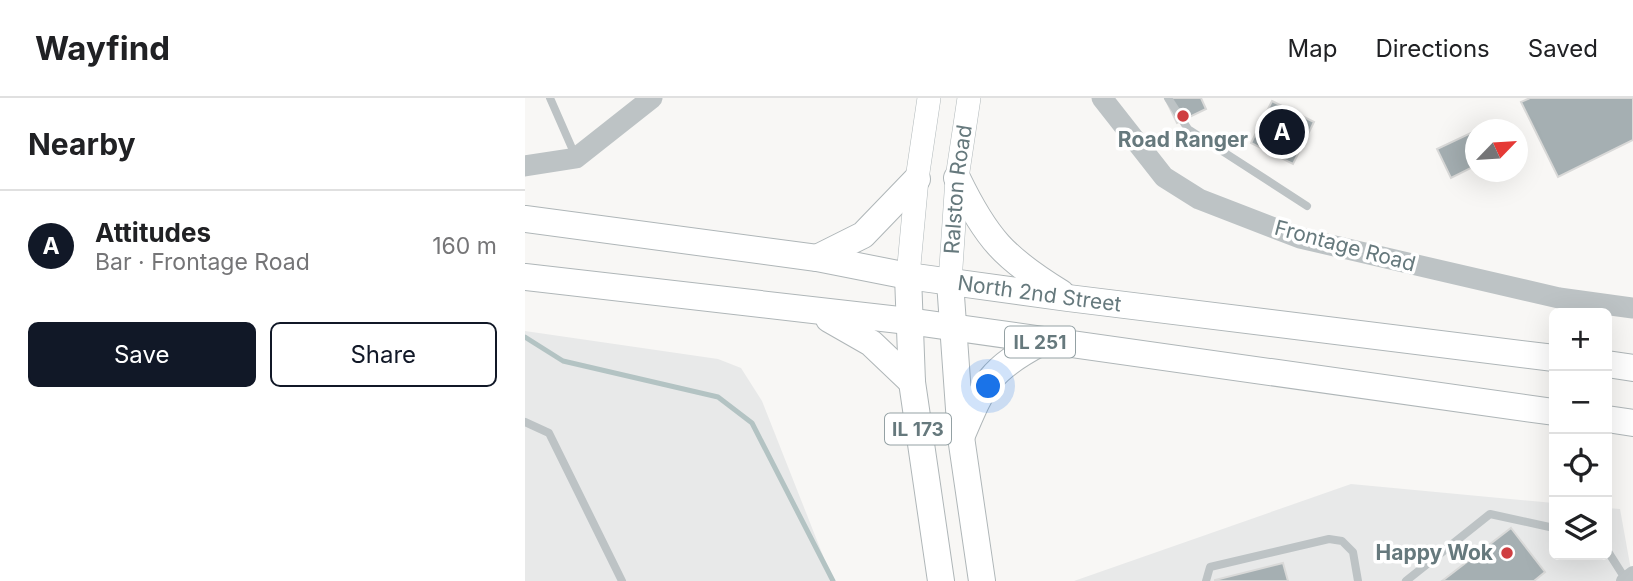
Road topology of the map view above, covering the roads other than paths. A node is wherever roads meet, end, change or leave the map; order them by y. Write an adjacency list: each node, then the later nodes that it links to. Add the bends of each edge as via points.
1 (550, 98): 7 (lane)
2 (652, 98): 7 (street)
3 (929, 98): 10 (main road, Ralston Road)
4 (968, 98): 9 (main road, Ralston Road)
5 (1102, 98): 18 (street, Frontage Road, via 1164,177 1212,204 1300,238 1559,298)
6 (1168, 98): 11 (lane, via 1188,129)
7 (576, 158): 8 (street)
8 (525, 166)
9 (957, 178): 16 (main road, Ralston Road); 17 (main road, via 994,244)
10 (917, 179): 13 (main road, via 863,235); 14 (main road, Ralston Road)
11 (1307, 206)
12 (525, 219): 13 (main road, North 2nd Street / IL 251)
13 (817, 258): 14 (main road, North 2nd Street / IL 251)
14 (908, 276): 16 (main road, North 2nd Street / IL 251); 20 (main road, IL 173)
15 (525, 278): 19 (main road, IL 251)
16 (950, 282): 17 (main road, North 2nd Street / IL 251); 21 (main road, IL 173)
17 (1068, 298): 23 (main road, North 2nd Street / IL 251)
18 (1633, 308)
19 (811, 312): 20 (main road, IL 251); 26 (main road, via 850,328)
20 (908, 321): 21 (main road, IL 251); 26 (main road, IL 173)
21 (952, 328): 22 (main road, IL 251); 31 (main road, IL 173)
22 (1042, 342): 27 (main road, IL 251); 31 (main road, via 994,371)
23 (1549, 357)
24 (1612, 366): 25 (main road)
25 (1633, 368)
26 (912, 382): 36 (main road, IL 173)
27 (1549, 411)
28 (1612, 420): 30 (main road)
29 (525, 422): 35 (lane, via 549,433)
30 (1633, 423)
31 (961, 437): 37 (main road, IL 173)
32 (1549, 527): 40 (lane, via 1490,514)
33 (1612, 557): 34 (lane)
34 (1627, 578)
35 (622, 581)
36 (941, 581)
37 (982, 581)
38 (1206, 581): 39 (lane, via 1210,567 1329,539 1342,541 1353,552)
39 (1359, 581)
40 (1406, 581)

